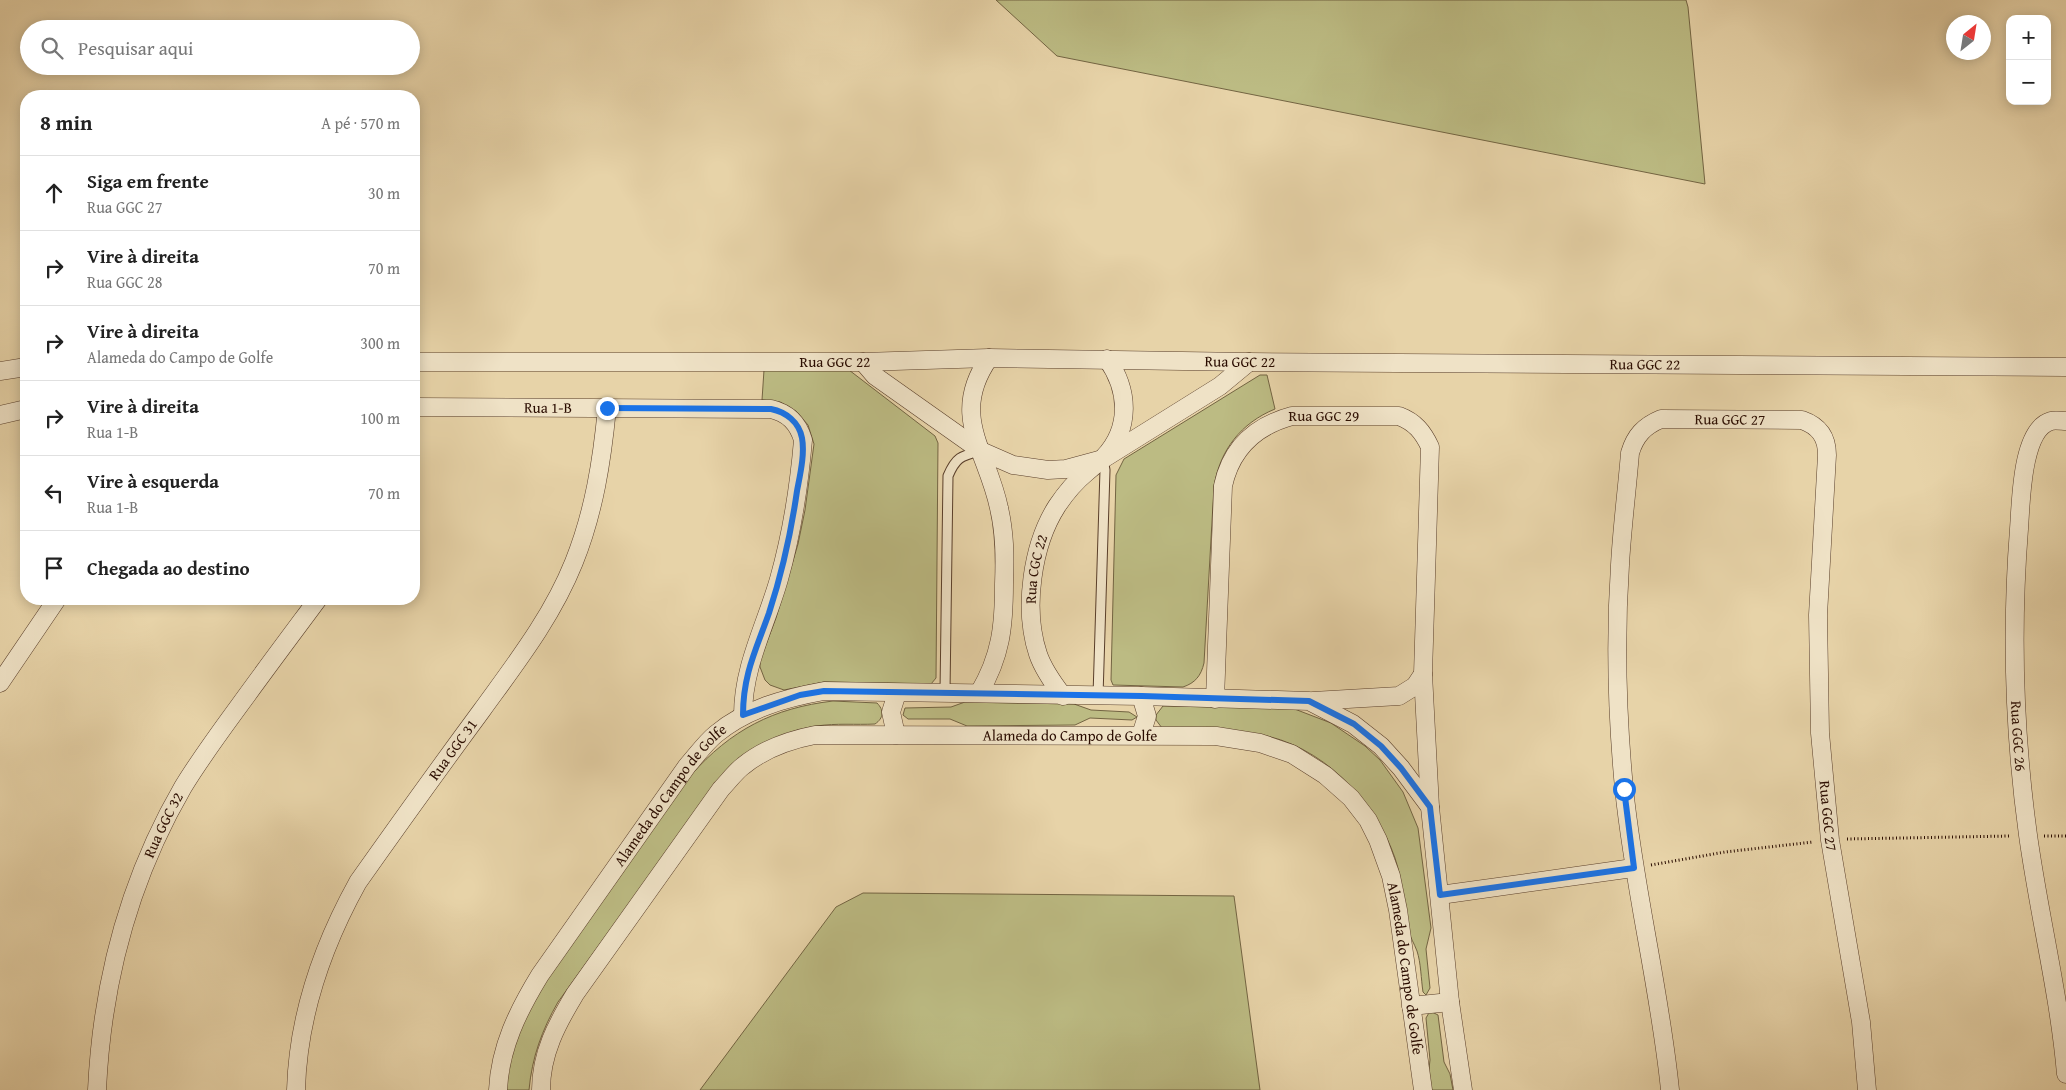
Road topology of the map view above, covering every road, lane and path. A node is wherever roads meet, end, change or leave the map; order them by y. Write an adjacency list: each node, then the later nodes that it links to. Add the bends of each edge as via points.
1 (989, 358): 2 (street, Rua GGC 22); 4 (street, Rua GGC 22); 14 (street, via 976,379 971,404 972,428)
2 (1107, 359): 5 (street, Rua GGC 22); 15 (street, via 1119,379 1125,402 1118,438)
3 (420, 362): 4 (street, Rua GGC 22)
4 (863, 362): 14 (street, Rua CGC 22, via 875,376)
5 (1249, 362): 6 (street, Rua GGC 22); 15 (street, Rua CGC 22, via 1220,386)
6 (2066, 367)
7 (20, 368): 8 (street)
8 (0, 371)
9 (420, 406): 10 (street, Rua 1-B)
10 (607, 408): 28 (street, Rua 1-B, via 771,409 786,414 797,425 803,440 788,544 746,676); 38 (street, Rua GGC 31, via 595,496 570,572 535,636 358,882 343,908 320,963 312,992 299,1054)
11 (20, 410): 12 (street)
12 (0, 415)
13 (2066, 422): 36 (street, Rua GGC 26, via 2051,421 2043,426 2028,449 2014,614 2021,777 2028,836 2058,997)
14 (980, 451): 15 (street, Rua CGC 22, via 1013,465 1048,470 1066,469); 20 (lane, via 964,455 954,462 948,476); 22 (street, Rua CGC 22, via 994,488 1005,548 1002,633 993,667)
15 (1103, 459): 23 (street, Rua CGC 22, via 1057,505 1035,560 1031,609 1034,640 1045,670); 24 (lane)
16 (53, 605): 19 (street)
17 (314, 605): 37 (street, Rua GGC 32, via 205,752 164,822 147,859 110,974 103,1013)
18 (1423, 674): 26 (street, Rua GGC 29, via 1430,447 1426,437 1413,423 1399,416 1292,416 1268,424 1247,440 1234,455 1222,486); 27 (street, via 1415,686 1399,696); 31 (street, Rua GGC 29)
19 (0, 683)
20 (945, 692): 21 (street, Alameda do Campo de Golfe); 22 (street, Alameda do Campo de Golfe)
21 (897, 693): 28 (street, Alameda do Campo de Golfe, via 824,691 800,695); 29 (street, via 891,712)
22 (979, 693): 23 (street, Alameda do Campo de Golfe)
23 (1063, 696): 24 (street, Alameda do Campo de Golfe)
24 (1098, 696): 25 (street, Alameda do Campo de Golfe)
25 (1142, 696): 26 (street, Alameda do Campo de Golfe); 30 (street, via 1147,716)
26 (1215, 699): 27 (street, Alameda do Campo de Golfe)
27 (1309, 701): 31 (street, Alameda do Campo de Golfe, via 1354,724 1381,746)
28 (743, 715): 39 (street, Alameda do Campo de Golfe, via 715,735 687,766 540,975 506,1041)
29 (896, 735): 30 (street, Alameda do Campo de Golfe); 40 (street, Alameda do Campo de Golfe, via 815,735 791,740 742,766 721,789 561,1016 545,1054)
30 (1141, 735): 35 (street, Alameda do Campo de Golfe, via 1216,736 1260,743 1292,754 1326,775 1351,798 1368,820 1391,876)
31 (1430, 807): 33 (street)
32 (1634, 868): 33 (street); 43 (street, Rua GGC 27); 44 (street, Rua GGC 27, via 1623,780 1617,674 1620,565 1633,444 1644,428 1661,419 1802,420 1810,423 1822,434 1827,448 1818,615 1824,787 1861,1022)
33 (1440, 895): 34 (street)
34 (1450, 1002): 35 (street); 42 (street)
35 (1411, 1006): 41 (street, Alameda do Campo de Golfe)
36 (2066, 1074)
37 (97, 1090)
38 (296, 1090)
39 (498, 1090)
40 (541, 1090)
41 (1423, 1090)
42 (1463, 1090)
43 (1670, 1090)
44 (1868, 1090)

